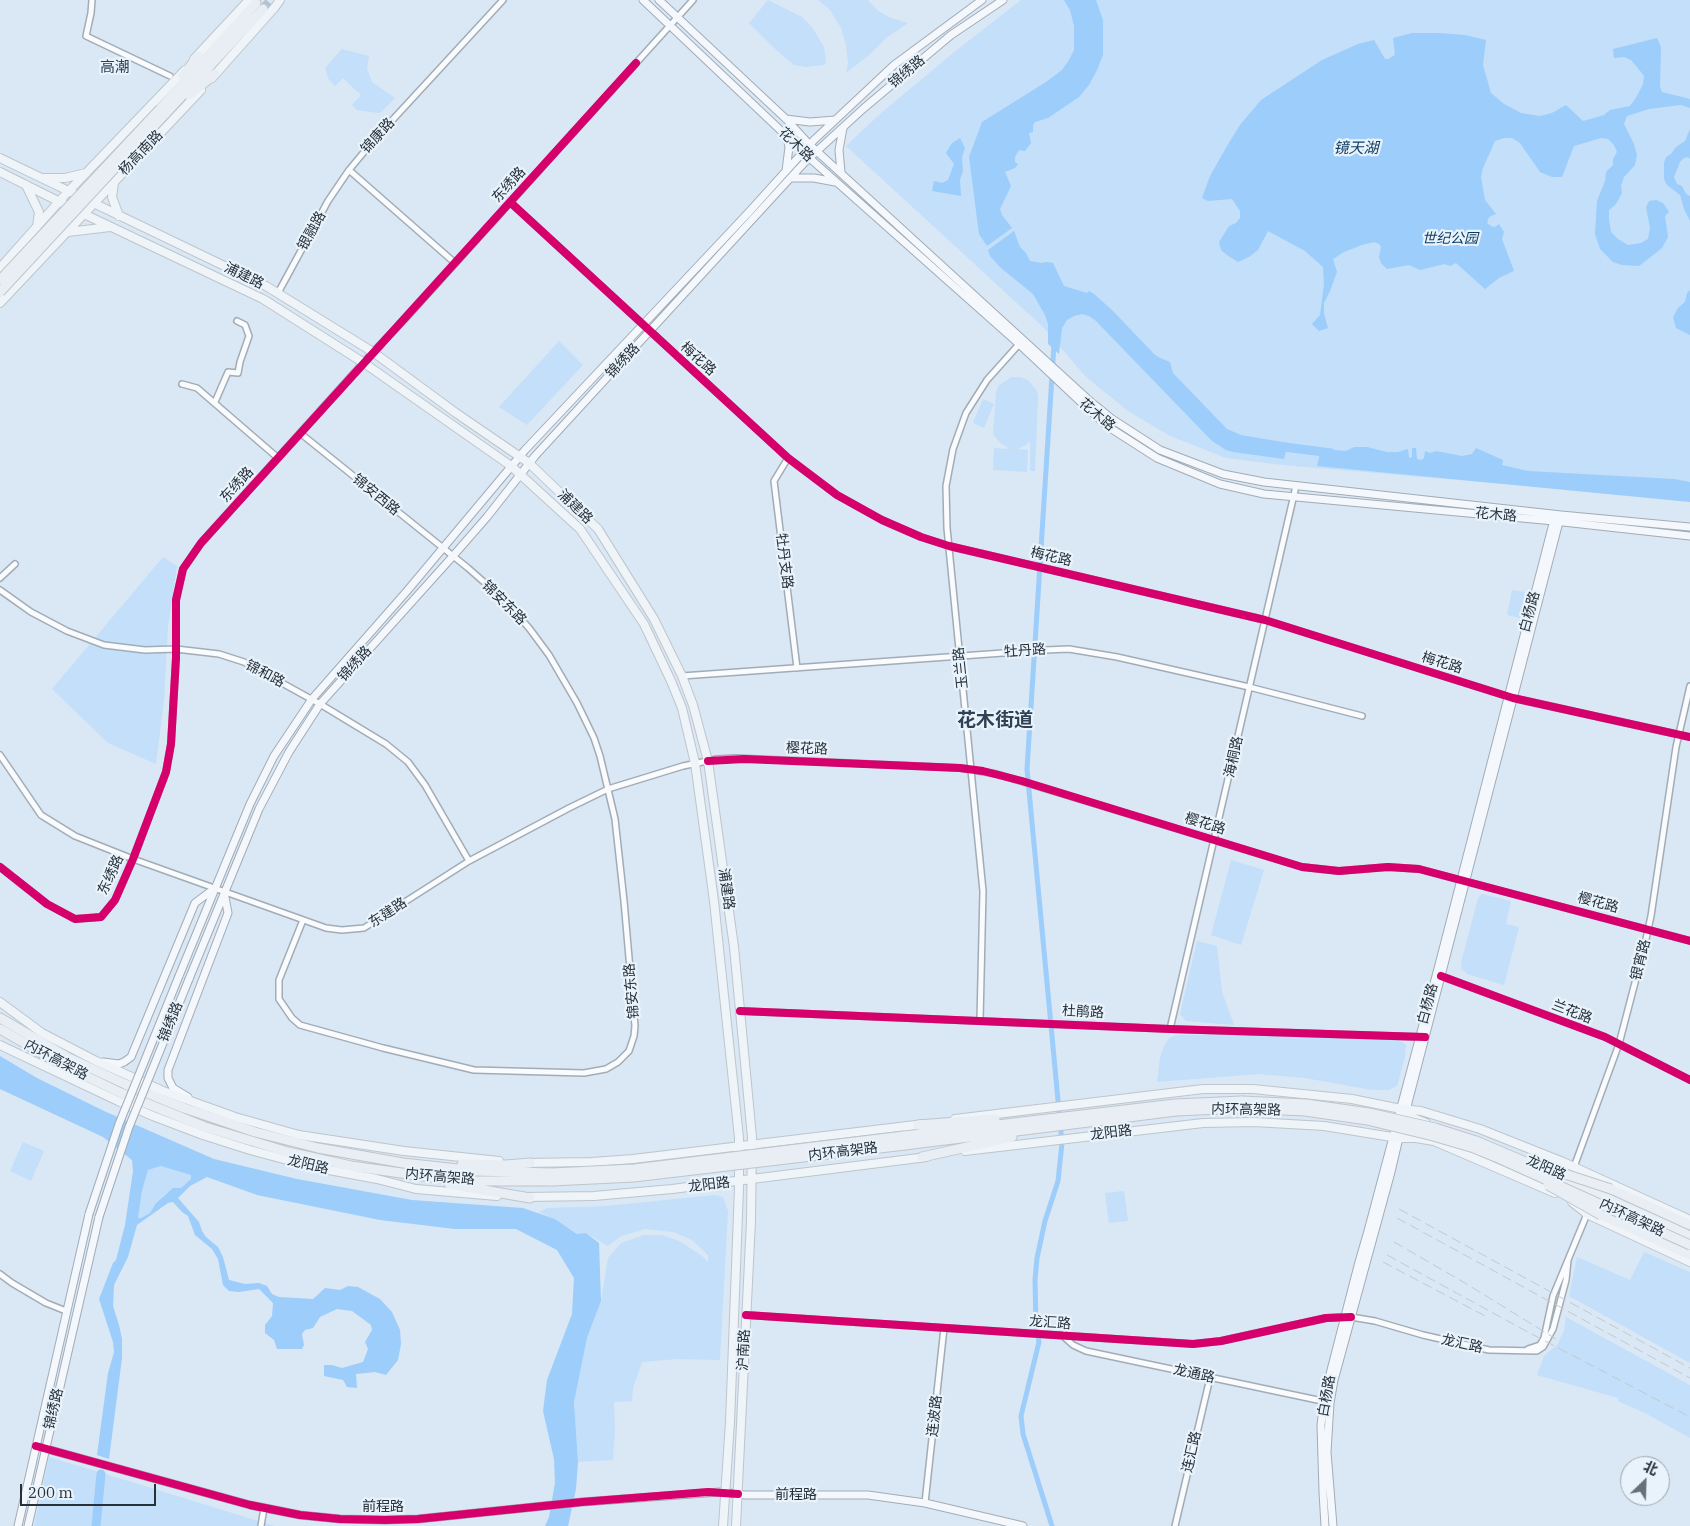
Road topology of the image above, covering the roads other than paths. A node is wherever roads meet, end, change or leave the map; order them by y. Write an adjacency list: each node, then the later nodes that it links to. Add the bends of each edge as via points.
1 (92, 0): 14 (street, via 86,36)
2 (280, 0): 13 (main road, 杨高南路)
3 (503, 0): 25 (street, 锦康路)
4 (643, 0): 11 (main road, 花木路)
5 (659, 0): 10 (main road, 花木路)
6 (693, 0): 10 (street, 东绣路)
7 (982, 0): 17 (main road, 锦绣路, via 894,65)
8 (1003, 0): 18 (main road, 锦绣路, via 951,35)
9 (256, 4): 12 (main road, 杨高南路); 15 (highway, 杨高南路)
10 (678, 17): 11 (street, 东绣路); 16 (main road, 花木路)
11 (671, 26): 19 (main road, 花木路); 36 (street, 东绣路)
12 (198, 56): 15 (highway); 28 (main road, 杨高南路)
13 (215, 74): 15 (highway); 31 (main road, 杨高南路)
14 (170, 76)
15 (162, 111): 45 (highway, 杨高南路, bridge); 46 (highway, 杨高南路, bridge)
16 (786, 119): 17 (main road, via 810,122); 20 (main road, 花木路)
17 (835, 120): 20 (main road, 锦绣路)
18 (843, 127): 21 (main road, 锦绣路); 27 (main road, via 839,150)
19 (787, 137): 22 (main road, 花木路); 29 (main road)
20 (810, 145): 21 (main road, 花木路); 22 (main road, 锦绣路)
21 (817, 150): 24 (main road, 锦绣路); 27 (main road, 花木路)
22 (803, 152): 24 (main road, 花木路); 29 (main road, 锦绣路)
23 (0, 158): 30 (main road, 浦建路)
24 (810, 158): 29 (main road, 锦绣路); 32 (main road, 花木路)
25 (349, 170): 43 (street); 47 (street, 银融路)
26 (0, 172): 33 (main road, 浦建路)
27 (841, 172): 52 (main road, 花木路)
28 (86, 173): 30 (main road, via 65,178); 34 (main road, 杨高南路)
29 (788, 175): 32 (main road); 50 (main road, 锦绣路); 51 (main road, 锦绣路)
30 (41, 178): 34 (main road, 浦建路)
31 (114, 182): 37 (main road, 杨高南路); 39 (main road, via 112,197)
32 (836, 182): 52 (main road, 花木路)
33 (26, 185): 35 (main road, 浦建路); 40 (main road, via 39,212)
34 (68, 192): 35 (main road, 杨高南路); 37 (main road, 浦建路)
35 (59, 202): 38 (main road, 浦建路); 40 (main road, 杨高南路)
36 (510, 202): 43 (street, 东绣路); 50 (street, 梅花路)
37 (93, 204): 38 (main road, 杨高南路); 39 (main road, 浦建路)
38 (84, 214): 41 (main road, 浦建路); 42 (main road, 杨高南路)
39 (119, 216): 47 (main road, 浦建路)
40 (37, 227): 44 (main road, 杨高南路)
41 (112, 227): 42 (main road); 54 (main road, 浦建路, via 263,298)
42 (68, 232): 48 (main road, 杨高南路)
43 (455, 263): 53 (street, 东绣路)
44 (0, 268)
45 (0, 280)
46 (0, 292)
47 (278, 293): 53 (main road, 浦建路)
48 (0, 303)
49 (237, 321): 56 (street, via 245,325 249,336 238,373 228,372)
50 (642, 326): 51 (street, 梅花路); 58 (main road, 锦绣路)
51 (650, 332): 60 (street, 梅花路); 61 (main road, 锦绣路)
52 (1022, 342): 64 (main road, 花木路, via 1112,419 1160,450 1223,474); 65 (main road, 花木路, via 1045,369 1107,426 1157,458 1220,484 1264,494); 69 (street, 玉兰路, via 977,394 956,440 947,479)
53 (373, 352): 54 (street, 东绣路); 58 (main road, 浦建路)
54 (364, 363): 57 (street, 东绣路); 62 (main road, 浦建路)
55 (182, 384): 56 (street, via 197,388)
56 (215, 402): 59 (street)
57 (300, 433): 59 (street, 东绣路); 70 (street, 锦安西路)
58 (519, 457): 61 (main road, 浦建路); 62 (main road, 锦绣路)
59 (278, 458): 76 (street, 东绣路, via 201,543 183,569 176,600)
60 (788, 458): 69 (street, 梅花路, via 828,489 870,515); 78 (street, 牡丹支路, via 774,481)
61 (530, 463): 63 (main road, 锦绣路); 79 (main road, 浦建路, via 598,529 654,619)
62 (511, 466): 63 (main road, 浦建路); 70 (main road, 锦绣路)
63 (521, 474): 71 (main road, 锦绣路); 90 (main road, 浦建路, via 580,529 644,624 682,708)
64 (1296, 486): 65 (street, 海桐路); 66 (main road, 花木路)
65 (1294, 496): 66 (main road, 花木路); 75 (street, 海桐路)
66 (1558, 518): 67 (main road, 花木路); 68 (main road, 花木路); 82 (main road, 白杨路)
67 (1690, 527)
68 (1690, 536)
69 (948, 546): 75 (street, 梅花路); 77 (street, 玉兰路)
70 (442, 548): 71 (street, 锦安西路); 83 (main road, 锦绣路)
71 (453, 556): 84 (main road, 锦绣路); 92 (street, 锦安东路, via 506,602 549,655 586,720)
72 (15, 564): 73 (street)
73 (0, 578)
74 (0, 590): 76 (street, 锦和路, via 67,632 104,645 145,650)
75 (1265, 620): 81 (street, 海桐路); 82 (street, 梅花路)
76 (176, 649): 83 (street, 锦和路, via 219,654 244,662); 94 (street, 东绣路, via 166,770)
77 (960, 656): 78 (street, 牡丹路); 81 (street, 牡丹路, via 1077,650); 91 (street, 玉兰路)
78 (797, 668): 79 (street, 牡丹路)
79 (682, 676): 89 (main road, 浦建路)
80 (1690, 686): 86 (street, 银宵路)
81 (1249, 687): 85 (street, 牡丹路); 93 (street, 海桐路)
82 (1511, 698): 86 (street, 梅花路); 97 (main road, 白杨路)
83 (312, 699): 84 (street, 锦和路); 98 (main road, 锦绣路, via 274,756)
84 (320, 704): 95 (street, 锦和路, via 386,744 408,762); 99 (main road, 锦绣路, via 263,801)
85 (1362, 716)
86 (1678, 734): 87 (street, 梅花路); 101 (street, 银宵路)
87 (1690, 736)
88 (0, 755): 94 (street, 东建路, via 41,815 75,836)
89 (708, 761): 90 (street, 东建路); 91 (street, 樱花路, via 744,759); 105 (main road, 浦建路)
90 (695, 763): 92 (street, 东建路); 123 (main road, 浦建路, via 714,901)
91 (972, 769): 93 (street, 樱花路, via 1040,786); 106 (street, 玉兰路, via 984,897)
92 (608, 789): 95 (street, 东建路); 100 (street, 锦安东路, via 619,850 635,1026 629,1051 606,1069 584,1073 474,1070 300,1025 280,999 279,980)
93 (1214, 840): 97 (street, 樱花路, via 1311,868 1348,871 1402,867); 108 (street, 海桐路)
94 (133, 859): 96 (street, 东绣路, via 115,900 101,917 75,919 47,904); 98 (street, 东建路)
95 (469, 861): 100 (street, 东建路, via 364,928 326,928)
96 (0, 867)
97 (1463, 880): 101 (street, 樱花路); 103 (main road, 白杨路); 109 (main road, 白杨路)
98 (215, 888): 99 (street, 东建路); 112 (main road, via 195,903 131,1057 119,1064); 148 (main road, 锦绣路, bridge, via 119,1124 89,1214)
99 (224, 891): 100 (street, 东建路); 116 (main road, via 228,913 168,1074 170,1084 178,1092); 157 (main road, 锦绣路, bridge, via 129,1127 99,1217)
100 (302, 920)
101 (1648, 930): 102 (street, 樱花路); 110 (street, 银宵路)
102 (1690, 941)
103 (1441, 976): 109 (main road, 白杨路); 110 (street, 兰花路)
104 (0, 1002): 112 (main road, 龙阳路, via 48,1036)
105 (740, 1011): 106 (street, 杜鹃路); 121 (main road, 浦建路)
106 (980, 1020): 108 (street, 杜鹃路)
107 (2, 1024): 124 (highway, 内环高架路, via 168,1102 240,1127); 131 (highway, 内环高架路, via 88,1078 181,1118 288,1152)
108 (1170, 1029): 109 (street, 杜鹃路)
109 (1422, 1037): 115 (main road, 白杨路)
110 (1620, 1044): 113 (street, 兰花路); 129 (street, 银宵路)
111 (0, 1045): 136 (main road, 龙阳路, via 153,1116 268,1155 423,1190)
112 (96, 1061): 116 (main road, 龙阳路)
113 (1690, 1080)
114 (1242, 1104): 118 (highway, 内环高架路); 118 (highway, 内环高架路, via 1175,1104 1085,1114); 128 (highway, 内环高架路, bridge, via 1367,1120 1474,1148); 130 (highway, 内环高架路, bridge, via 1306,1104 1378,1115 1476,1140)
115 (1404, 1110): 117 (main road, 龙阳路, via 1352,1099 1238,1088 1067,1104); 120 (main road, 白杨路); 126 (main road, 龙阳路, via 1421,1111 1461,1122); 135 (main road, 龙阳路, via 1423,1122 1500,1148)
116 (223, 1113): 127 (main road, 龙阳路, via 293,1133 379,1148)
117 (1049, 1123): 118 (highway, 内环高架路); 118 (main road, 龙阳路); 119 (highway); 125 (highway, via 1008,1137); 132 (highway, 内环高架路, bridge, via 634,1177)
118 (1070, 1124): 120 (main road, 龙阳路, via 1237,1122 1336,1127)
119 (918, 1125): 121 (main road, 龙阳路)
120 (1395, 1138): 122 (main road, 龙阳路); 150 (main road, 白杨路)
121 (753, 1143): 123 (main road, 龙阳路); 133 (main road, 沪南路)
122 (1440, 1143): 137 (main road, 龙阳路); 138 (main road, 龙阳路, via 1476,1151)
123 (739, 1146): 127 (main road, 龙阳路, via 612,1161); 134 (main road, 沪南路)
124 (318, 1148): 127 (highway, via 451,1164); 132 (highway, 内环高架路, via 431,1167)
125 (922, 1157): 133 (main road, 龙阳路)
126 (1553, 1159): 129 (main road, 龙阳路); 135 (main road, via 1591,1178)
127 (530, 1163)
128 (1518, 1167): 143 (highway, 内环高架路, bridge); 144 (highway, bridge, via 1585,1207)
129 (1574, 1167): 140 (main road, 龙阳路)
130 (1542, 1169): 141 (highway, bridge, via 1592,1182); 142 (highway, 内环高架路, bridge)
131 (395, 1173): 132 (highway, 内环高架路, via 476,1181); 136 (highway)
132 (552, 1177)
133 (753, 1179): 134 (main road, 龙阳路); 149 (main road, 沪南路)
134 (739, 1181): 136 (main road, 龙阳路, via 610,1195); 158 (main road, 沪南路)
135 (1608, 1196): 142 (main road, 龙阳路)
136 (530, 1198)
137 (1568, 1198): 138 (main road, 龙阳路); 139 (main road, 龙阳路)
138 (1614, 1212): 139 (main road); 143 (main road, 龙阳路)
139 (1587, 1214): 145 (street, 龙汇路); 146 (main road, 龙阳路)
140 (1690, 1220)
141 (1690, 1225)
142 (1690, 1235)
143 (1690, 1246)
144 (1690, 1255)
145 (1568, 1260): 153 (street, 龙汇路, via 1552,1296 1544,1338 1540,1345); 153 (street, 龙汇路, via 1553,1329 1543,1347 1537,1351)
146 (1690, 1262)
147 (0, 1274): 148 (street, via 46,1303)
148 (66, 1311): 156 (main road, 锦绣路)
149 (746, 1315): 151 (street, 龙汇路); 159 (main road, 沪南路)
150 (1348, 1317): 152 (street, 龙汇路, via 1326,1318 1201,1343); 153 (street, 龙汇路, via 1489,1350); 155 (main road, 白杨路)
151 (944, 1328): 152 (street, 龙汇路); 160 (street, 连波路)
152 (1062, 1336): 154 (street, 龙通路, via 1086,1351)
153 (1525, 1351)
154 (1210, 1378): 155 (street, 龙通路); 168 (street, 连汇路)
155 (1327, 1402): 169 (main road, 白杨路, via 1322,1425); 170 (main road, 白杨路)
156 (36, 1446): 157 (main road, 前程路); 162 (main road, 锦绣路)
157 (45, 1449): 161 (main road, 前程路); 163 (main road, 锦绣路)
158 (726, 1492): 159 (main road, 前程路); 161 (main road, 前程路, via 386,1520 300,1515); 165 (main road, 沪南路)
159 (738, 1494): 160 (main road, 前程路, via 868,1496); 166 (main road, 沪南路)
160 (925, 1503): 167 (main road, 前程路)
161 (264, 1508): 164 (street)
162 (18, 1525)
163 (28, 1526)
164 (261, 1526)
165 (723, 1526)
166 (736, 1526)
167 (1024, 1526)
168 (1175, 1526)
169 (1325, 1526)
170 (1332, 1526)

